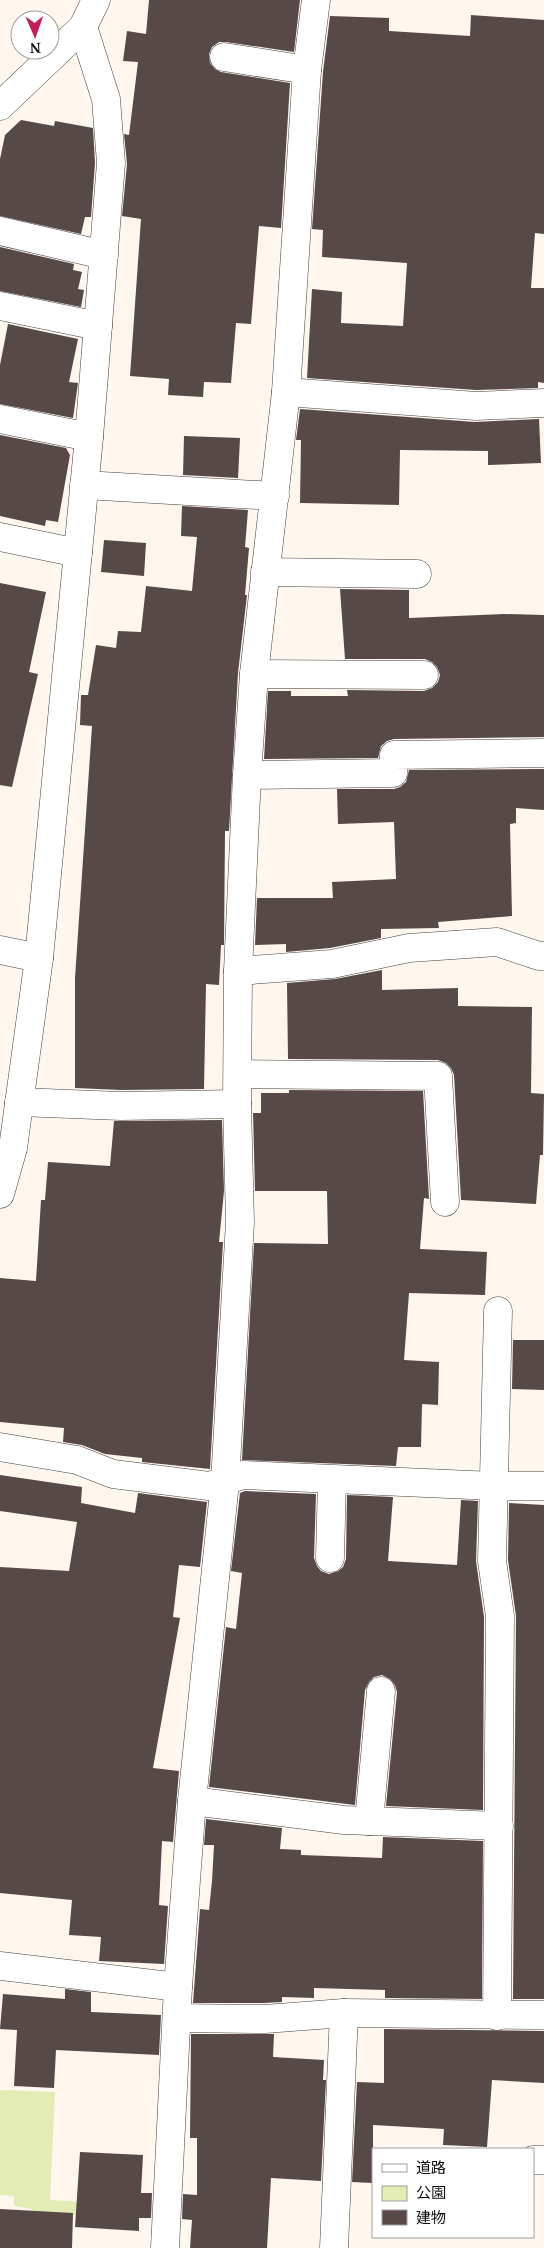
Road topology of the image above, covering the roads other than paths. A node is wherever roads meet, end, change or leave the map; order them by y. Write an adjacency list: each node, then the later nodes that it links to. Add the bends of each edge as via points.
1 (96, 0): 3 (street)
2 (316, 0): 5 (street)
3 (83, 28): 6 (street); 8 (street, via 106,99 112,163)
4 (224, 57): 5 (street)
5 (307, 70): 11 (street)
6 (0, 106)
7 (0, 231): 8 (street)
8 (104, 255): 10 (street)
9 (0, 306): 10 (street)
10 (98, 326): 14 (street)
11 (286, 392): 12 (street, via 476,406); 16 (street)
12 (544, 403)
13 (0, 419): 14 (street)
14 (88, 437): 15 (street)
15 (84, 485): 16 (street); 18 (street)
16 (275, 496): 19 (street)
17 (0, 536): 18 (street)
18 (78, 553): 27 (street)
19 (265, 572): 20 (street); 21 (street)
20 (417, 574)
21 (254, 674): 22 (street); 24 (street)
22 (424, 675)
23 (544, 753): 24 (street, via 394,755 393,773)
24 (247, 775): 28 (street)
25 (0, 950): 27 (street)
26 (544, 956): 28 (street, via 496,942 409,948 332,964)
27 (39, 958): 30 (street)
28 (238, 971): 29 (street)
29 (238, 1074): 31 (street); 33 (street, via 438,1076)
30 (20, 1102): 31 (street, via 121,1106); 32 (street, via 13,1148)
31 (237, 1104): 37 (street, via 240,1222)
32 (0, 1194)
33 (444, 1202)
34 (498, 1310): 38 (street)
35 (0, 1447): 37 (street, via 77,1460 113,1474 209,1486)
36 (332, 1480): 37 (street, via 243,1476); 38 (street); 40 (street)
37 (225, 1482): 42 (street)
38 (494, 1486): 39 (street); 44 (street, via 492,1561 500,1616)
39 (544, 1486)
40 (330, 1558)
41 (380, 1691): 43 (street)
42 (192, 1801): 43 (street); 46 (street)
43 (370, 1821): 44 (street)
44 (499, 1826): 49 (street)
45 (0, 1966): 46 (street)
46 (178, 1988): 50 (street)
47 (344, 2013): 49 (street); 50 (street, via 265,2019); 52 (street)
48 (544, 2015): 49 (street)
49 (497, 2016)
50 (177, 2018): 51 (street)
51 (165, 2248)
52 (334, 2248)

